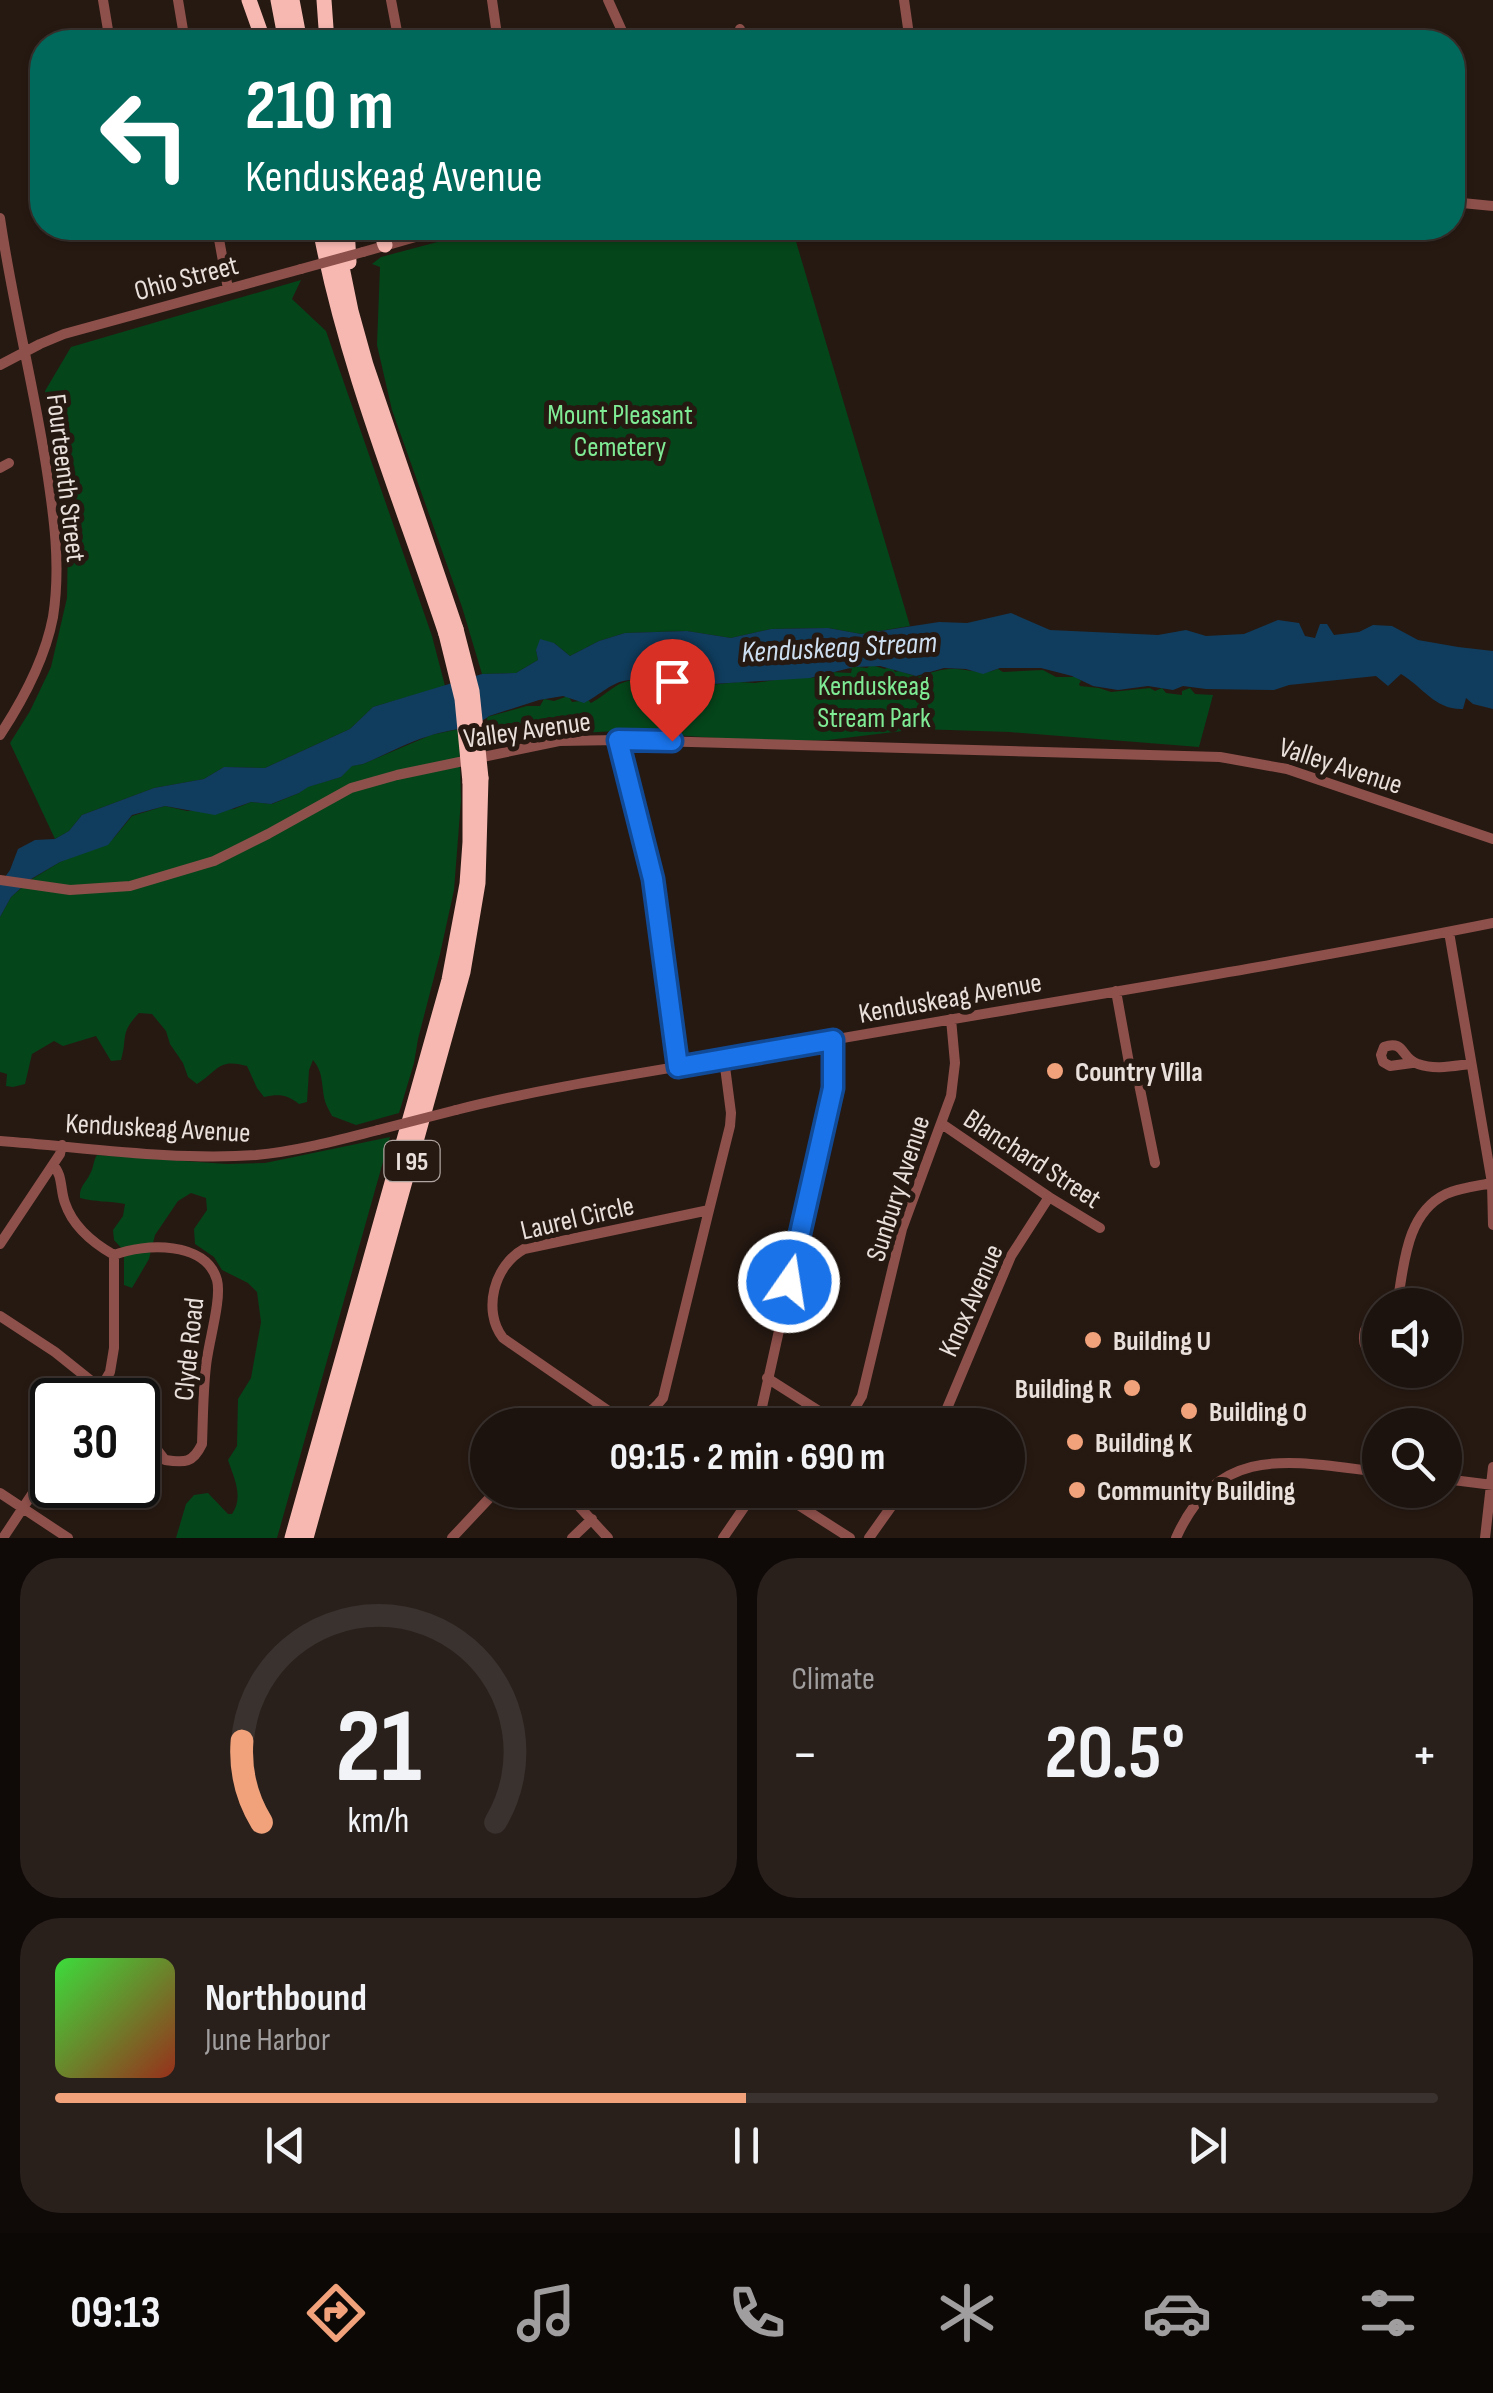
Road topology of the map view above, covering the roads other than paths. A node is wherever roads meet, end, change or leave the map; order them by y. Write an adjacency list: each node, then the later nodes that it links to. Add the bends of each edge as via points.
1 (103, 0): 12 (street)
2 (178, 0): 13 (street)
3 (250, 0): 14 (highway)
4 (278, 0): 15 (highway)
5 (292, 0): 16 (highway)
6 (314, 0): 17 (highway)
7 (324, 0): 18 (highway)
8 (391, 0): 19 (street)
9 (492, 0): 20 (street)
10 (608, 0): 21 (street)
11 (904, 0): 22 (street)
12 (108, 30)
13 (183, 30)
14 (260, 30)
15 (284, 30)
16 (298, 30)
17 (323, 30)
18 (325, 30)
19 (397, 30)
20 (496, 30)
21 (622, 30)
22 (908, 30)
23 (1465, 203): 24 (street)
24 (1493, 206)
25 (0, 218): 33 (street, Fourteenth Street)
26 (219, 240): 34 (street)
27 (323, 240): 38 (highway, I 95, via 355,369)
28 (336, 240): 37 (highway, I 95)
29 (348, 240): 37 (highway)
30 (384, 240): 32 (highway)
31 (401, 240): 32 (street, Ohio Street)
32 (385, 245): 34 (street, Ohio Street, bridge)
33 (4, 270): 35 (street, Fourteenth Street)
34 (228, 289): 35 (street, Ohio Street, via 64,334)
35 (26, 351): 36 (street, Ohio Street); 39 (street, Fourteenth Street, via 58,568 46,644)
36 (0, 366)
37 (370, 379): 38 (highway, I 95)
38 (451, 631): 41 (highway, I 95, bridge)
39 (0, 735)
40 (618, 740): 42 (street, Valley Avenue, via 1220,757 1287,769); 43 (street, Valley Avenue, via 559,742 351,788 214,862 130,886 70,890); 52 (street, via 653,879)
41 (476, 780): 90 (highway, I 95, via 453,966); 91 (highway, I 95, via 482,824 463,972)
42 (1493, 839)
43 (0, 880)
44 (1493, 924): 45 (street, Kenduskeag Avenue)
45 (1449, 932): 46 (street, Kenduskeag Avenue); 51 (street)
46 (1116, 992): 47 (street, Kenduskeag Avenue); 57 (street)
47 (950, 1019): 48 (street, Kenduskeag Avenue); 53 (street, Sunbury Avenue, via 955,1072)
48 (833, 1040): 49 (street, Kenduskeag Avenue); 69 (street, via 833,1088)
49 (724, 1059): 52 (street, Kenduskeag Avenue); 60 (street, Laurel Circle, via 730,1126)
50 (1412, 1063): 51 (street)
51 (1470, 1064): 58 (street)
52 (678, 1067): 55 (street, Kenduskeag Avenue, bridge, via 247,1155)
53 (942, 1124): 59 (street, Blanchard Street); 72 (street, Sunbury Avenue, via 902,1229)
54 (0, 1141): 55 (street, Kenduskeag Avenue)
55 (62, 1145): 56 (street)
56 (53, 1164): 63 (street); 64 (street, via 75,1223)
57 (1156, 1164)
58 (1492, 1183): 61 (street); 65 (street, via 1448,1192 1432,1203 1408,1242)
59 (1049, 1197): 62 (street, Blanchard Street); 73 (street, Knox Avenue, via 1011,1256)
60 (709, 1210): 60 (street, Laurel Circle, via 663,1398 642,1417 616,1416 496,1328 493,1297 500,1276 524,1249)
61 (1493, 1225)
62 (1100, 1228)
63 (0, 1244)
64 (114, 1255): 68 (street, via 114,1348); 74 (street, Clyde Road, via 178,1248 197,1254 216,1278 202,1444 188,1460 165,1460)
65 (1400, 1288)
66 (0, 1316): 67 (street)
67 (88, 1378)
68 (107, 1378)
69 (767, 1378): 70 (street); 71 (street)
70 (761, 1408)
71 (816, 1408)
72 (854, 1408)
73 (947, 1408)
74 (160, 1454)
75 (1493, 1467): 78 (street)
76 (1362, 1470): 98 (street, via 1288,1462 1239,1470 1202,1496)
77 (1462, 1481): 78 (street)
78 (1492, 1485): 99 (street)
79 (0, 1493): 81 (street)
80 (30, 1497): 81 (street)
81 (23, 1508): 88 (street); 89 (street)
82 (481, 1508): 92 (street)
83 (582, 1508): 87 (street)
84 (744, 1508): 95 (street)
85 (803, 1508): 96 (street)
86 (891, 1508): 97 (street)
87 (592, 1518): 93 (street); 94 (street)
88 (3, 1538)
89 (68, 1538)
90 (292, 1538)
91 (306, 1538)
92 (452, 1538)
93 (572, 1538)
94 (608, 1538)
95 (723, 1538)
96 (850, 1538)
97 (870, 1538)
98 (1176, 1538)
99 (1485, 1538)

